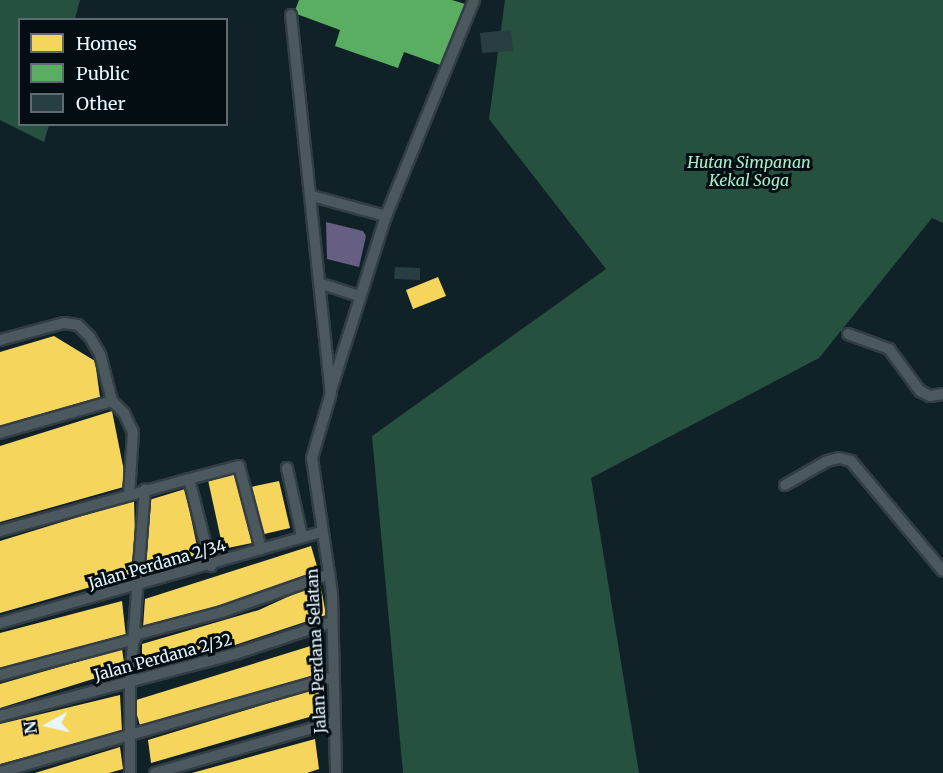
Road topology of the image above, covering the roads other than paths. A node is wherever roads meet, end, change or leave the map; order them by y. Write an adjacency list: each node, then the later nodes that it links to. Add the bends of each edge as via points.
1 (474, 0): 4 (street)
2 (291, 15): 3 (street)
3 (312, 196): 4 (street); 5 (street)
4 (386, 216): 6 (street)
5 (319, 283): 6 (street); 9 (street)
6 (359, 296): 9 (street)
7 (848, 334): 10 (street, via 889,349 920,391 930,396)
8 (0, 340): 11 (street, via 64,323 78,325 100,354)
9 (331, 393): 19 (street, Jalan Perdana Selatan, via 312,458)
10 (943, 394)
11 (112, 401): 12 (street); 17 (street, via 124,413 133,432)
12 (0, 433)
13 (287, 468): 20 (street)
14 (189, 479): 16 (street); 21 (street, via 239,466); 22 (street)
15 (785, 485): 23 (street, via 827,461 850,461)
16 (145, 490): 17 (street); 25 (street)
17 (129, 495): 18 (street)
18 (0, 531)
19 (321, 532): 20 (street, Jalan Perdana 2/34); 24 (street, Jalan Perdana Selatan)
20 (303, 536): 21 (street, Jalan Perdana 2/34)
21 (261, 549): 22 (street, Jalan Perdana 2/34)
22 (211, 566): 25 (street, Jalan Perdana 2/34)
23 (943, 571)
24 (330, 574): 26 (street, Jalan Perdana Selatan); 28 (street)
25 (137, 586): 27 (street, Jalan Perdana 2/34); 28 (street)
26 (332, 622): 30 (street, Jalan Perdana Selatan); 31 (street, Jalan Perdana 2/32)
27 (0, 623)
28 (135, 637): 29 (street); 31 (street)
29 (0, 675)
30 (334, 677): 33 (street, Jalan Perdana Selatan); 34 (street)
31 (130, 683): 32 (street, Jalan Perdana 2/32); 34 (street)
32 (0, 716)
33 (334, 722): 36 (street, Jalan Perdana Selatan); 38 (street)
34 (128, 737): 35 (street); 37 (street)
35 (0, 772)
36 (334, 772)
37 (130, 773)
38 (155, 773)

